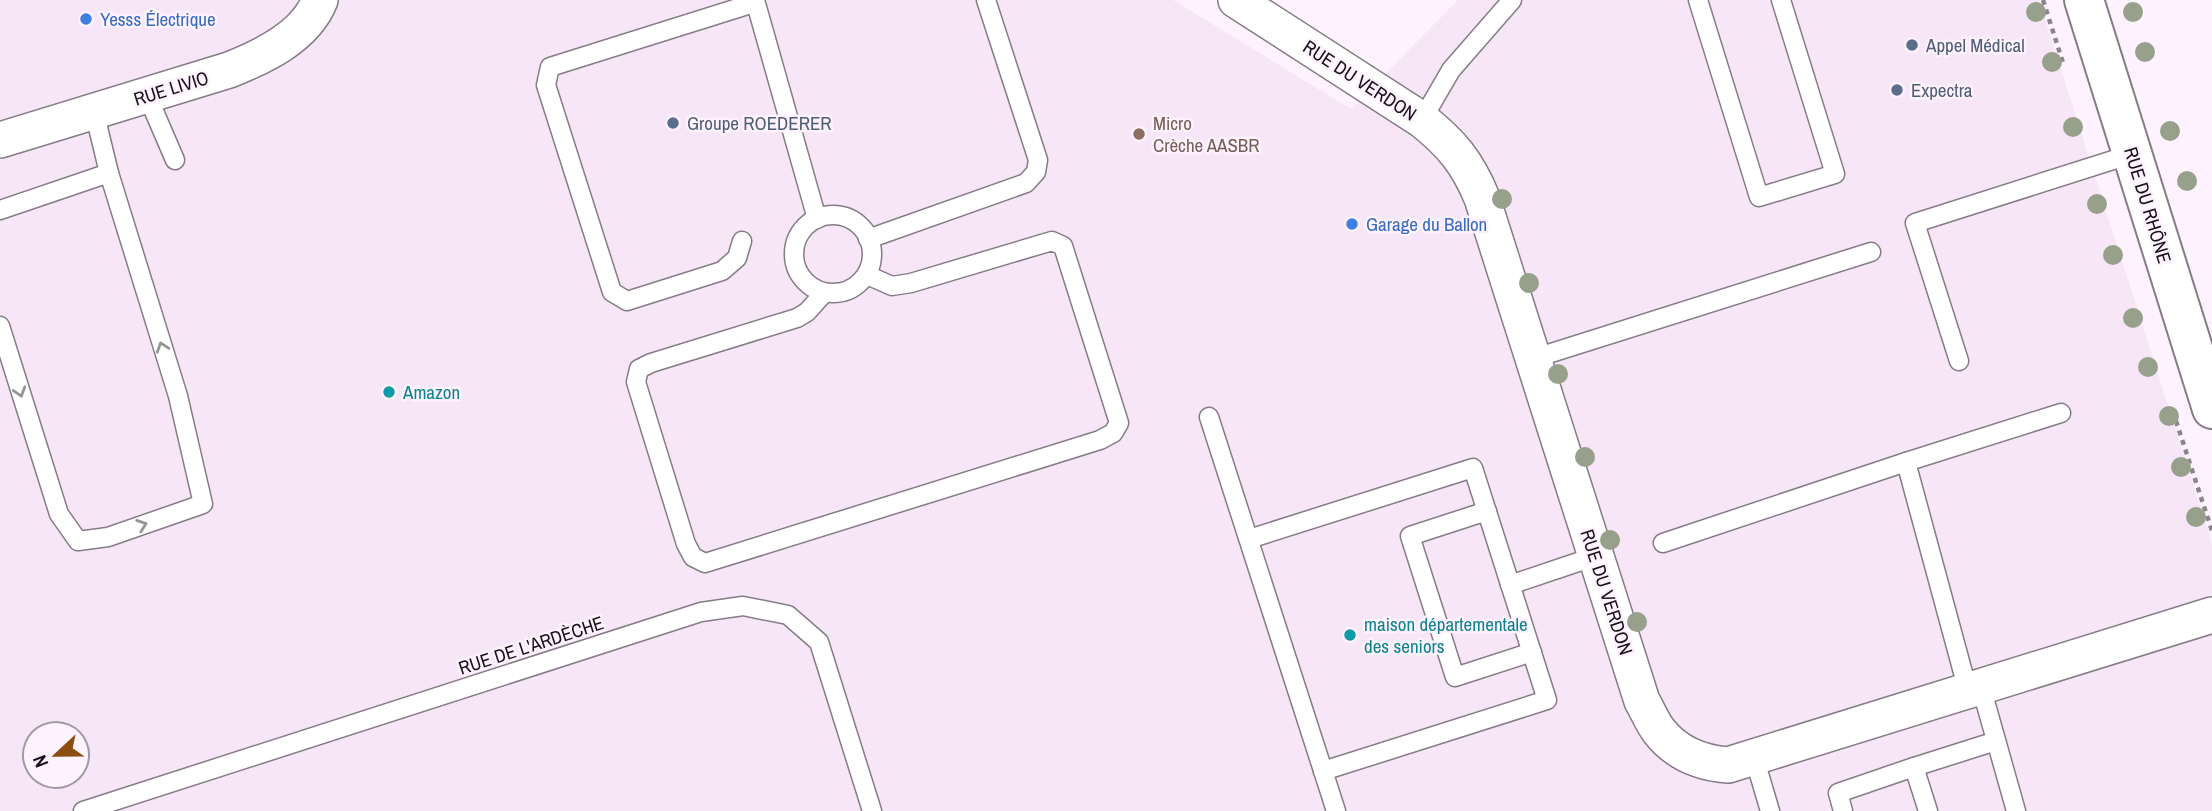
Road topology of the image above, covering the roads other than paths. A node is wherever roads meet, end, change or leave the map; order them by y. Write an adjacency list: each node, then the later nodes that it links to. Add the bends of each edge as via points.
1 (320, 0): 9 (street, RUE LIVIO, via 298,30 257,59)
2 (986, 0): 18 (lane, via 1038,160 1036,172 1026,183)
3 (1237, 0): 11 (street, RUE DU VERDON)
4 (1512, 0): 11 (lane, via 1451,70)
5 (1698, 0): 6 (lane, via 1759,197 1835,174)
6 (1781, 0)
7 (2084, 0): 13 (main road, RUE DU RHÔNE)
8 (755, 1): 17 (lane); 19 (lane, via 550,67 546,85 612,292 627,300 722,271 737,258)
9 (147, 95): 10 (street, RUE LIVIO); 14 (lane)
10 (94, 111): 12 (street, RUE LIVIO); 15 (lane)
11 (1422, 120): 24 (street, RUE DU VERDON, via 1460,154 1471,174)
12 (0, 140)
13 (2132, 154): 25 (lane, via 1915,223); 26 (main road, RUE DU RHÔNE)
14 (175, 160)
15 (109, 173): 16 (lane); 23 (lane, one-way to 15, via 59,514 79,541 108,537 203,504 178,396)
16 (0, 210)
17 (817, 219): 18 (lane, via 833,215 849,219); 22 (lane, via 804,228 794,258 809,286)
18 (868, 239): 21 (lane, via 872,259)
19 (742, 241)
20 (1871, 251): 24 (lane)
21 (867, 275): 22 (lane, via 841,293); 22 (lane, via 892,286 1052,241 1063,246 1119,423 1100,440 705,564 693,557 686,544 636,382 639,369 797,318)
22 (824, 293)
23 (0, 326)
24 (1532, 359): 33 (street, RUE DU VERDON)
25 (1959, 361)
26 (2212, 409)
27 (2061, 413): 29 (lane)
28 (1209, 416): 31 (lane)
29 (1906, 462): 32 (lane); 37 (lane)
30 (1487, 511): 31 (lane, via 1473,468); 34 (lane); 36 (lane, via 1410,536 1455,677)
31 (1248, 540): 41 (lane)
32 (1663, 543)
33 (1595, 556): 34 (lane); 39 (street, RUE DU VERDON, via 1642,701 1659,732 1686,755 1707,764 1728,765)
34 (1510, 584): 36 (lane)
35 (2212, 615): 37 (street, RUE DU VERDON)
36 (1532, 652): 41 (lane, via 1547,700)
37 (1974, 689): 38 (lane); 39 (street, RUE DU VERDON)
38 (1996, 741): 40 (lane); 48 (lane)
39 (1754, 757): 45 (lane)
40 (1914, 767): 46 (lane, via 1838,793); 47 (lane)
41 (1323, 771): 44 (lane)
42 (83, 811): 43 (lane, RUE DE L'ARDÈCHE, via 701,612 743,606 788,615 819,642)
43 (872, 811)
44 (1336, 811)
45 (1770, 811)
46 (1843, 811)
47 (1928, 811)
48 (2015, 811)

